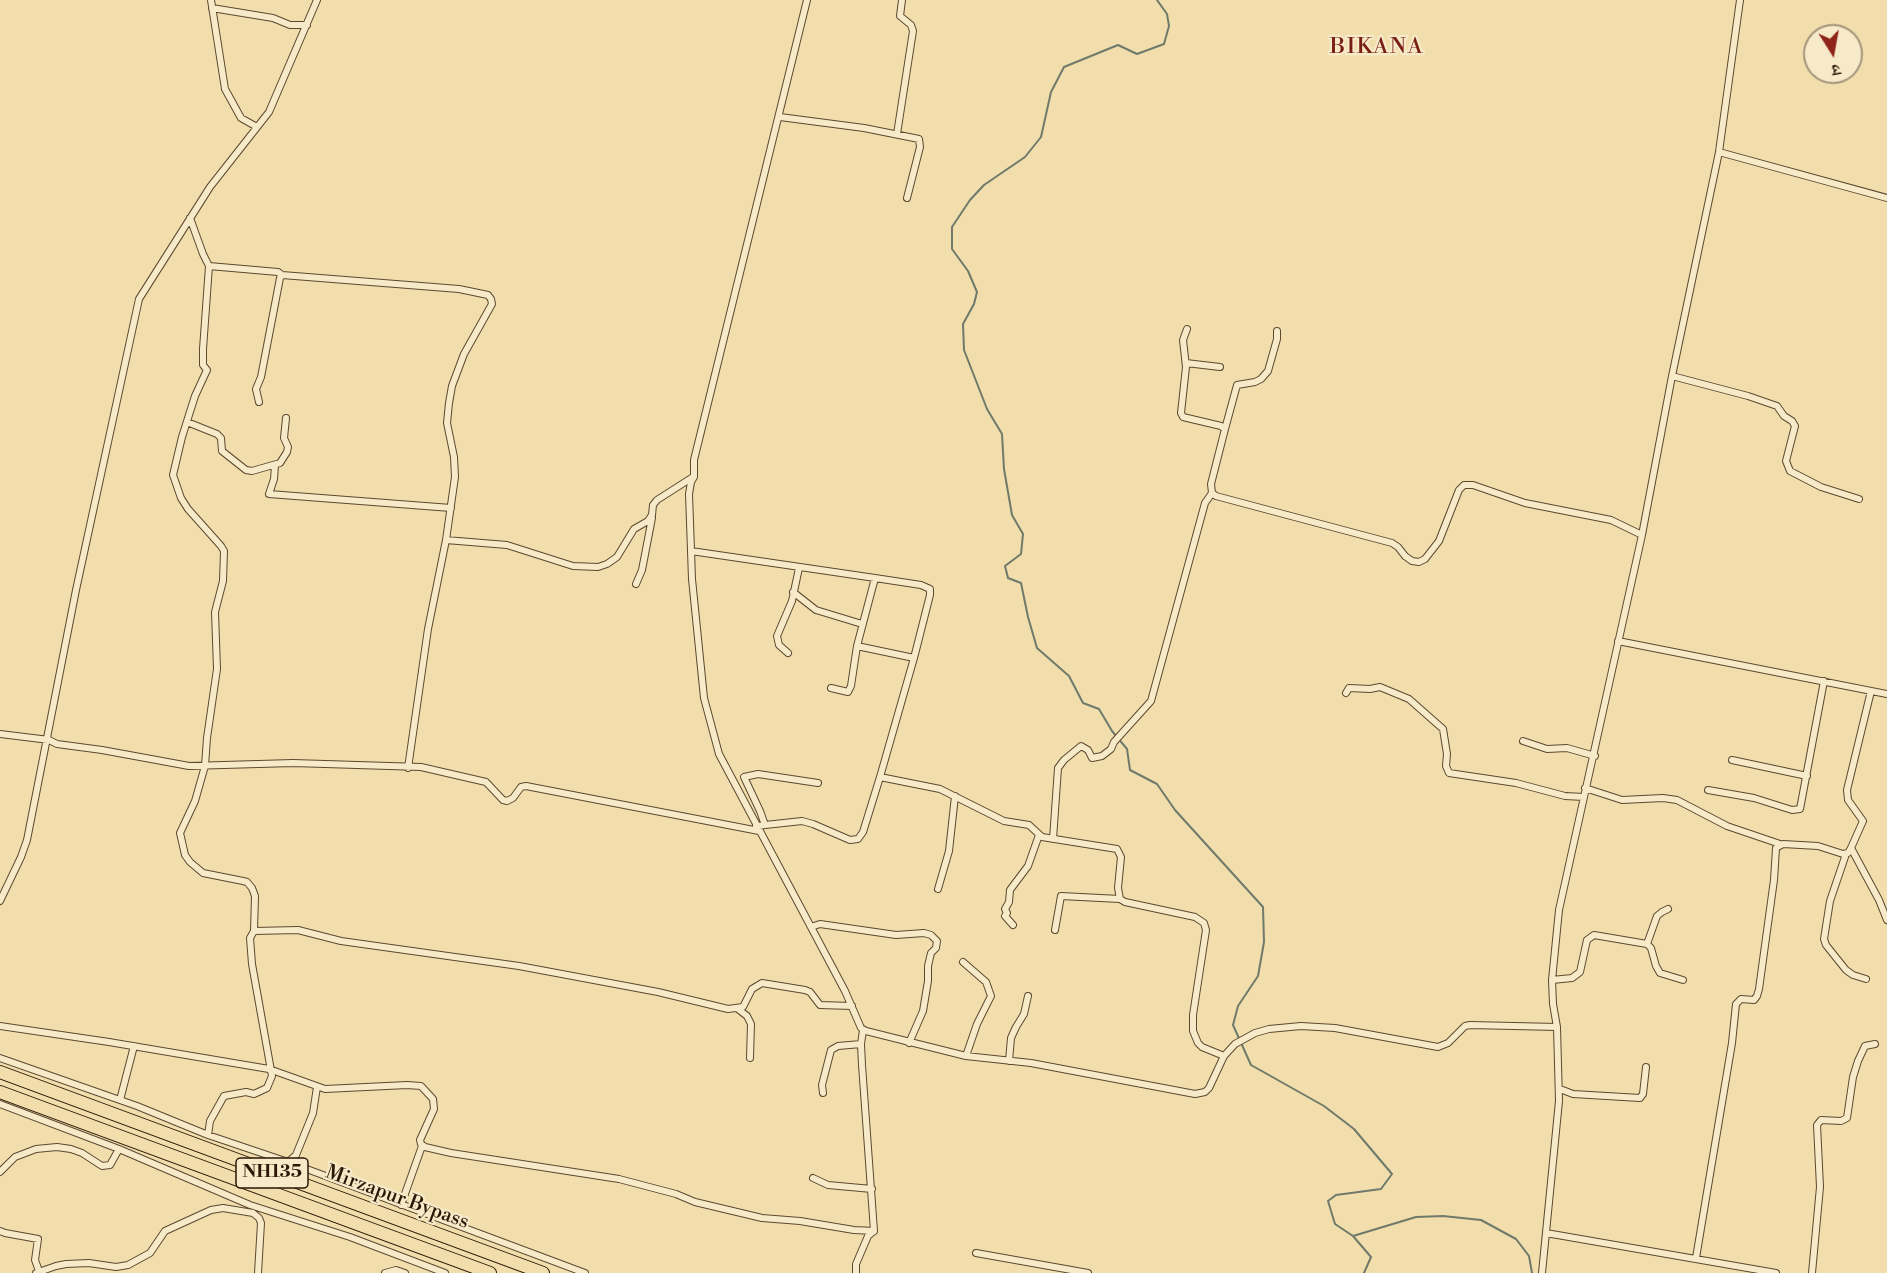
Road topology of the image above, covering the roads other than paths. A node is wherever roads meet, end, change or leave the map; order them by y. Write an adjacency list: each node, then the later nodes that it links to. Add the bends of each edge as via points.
1 (210, 0): 6 (street)
2 (317, 0): 7 (street)
3 (807, 0): 8 (street)
4 (902, 0): 10 (street, via 900,16 913,32)
5 (1740, 0): 11 (street)
6 (212, 8): 7 (street, via 273,18 290,26); 9 (street, via 225,89 241,118)
7 (307, 25): 9 (street, via 269,112)
8 (780, 117): 10 (street); 27 (street, via 698,439)
9 (256, 128): 14 (street)
10 (897, 134): 12 (street, via 915,137 920,142)
11 (1719, 152): 13 (street); 21 (street)
12 (907, 198)
13 (1887, 198)
14 (190, 218): 15 (street); 50 (street, via 143,289 134,313)
15 (209, 266): 16 (street); 24 (street, via 203,349 207,370)
16 (282, 275): 22 (street, via 256,388); 30 (street, via 459,290 490,297 492,304 464,354 449,402 447,423 455,470)
17 (1187, 328): 19 (street, via 1183,349)
18 (1277, 331): 25 (street, via 1268,371 1255,382 1237,385)
19 (1186, 363): 20 (street); 25 (street, via 1181,415)
20 (1220, 367)
21 (1672, 376): 29 (street, via 1777,406 1795,426 1786,461 1790,471 1821,487); 32 (street)
22 (259, 402)
23 (286, 418): 26 (street, via 284,438 289,449)
24 (187, 422): 26 (street, via 217,434 222,450 246,470); 54 (street, via 173,475 188,509 224,551 223,581 215,612 217,669)
25 (1225, 429): 28 (street)
26 (275, 465): 30 (street, via 269,494)
27 (694, 477): 31 (street, via 657,500); 34 (street, via 689,494)
28 (1212, 493): 32 (street, via 1392,543 1412,561 1419,562 1439,540 1464,485 1525,503 1611,520); 66 (street, via 1205,503 1151,700 1102,756 1092,758 1081,746 1064,759 1058,768)
29 (1859, 499)
30 (451, 508): 33 (street)
31 (652, 515): 33 (street, via 634,529 617,557 598,567 573,566 507,545); 37 (street)
32 (1642, 535): 40 (street)
33 (446, 540): 55 (street, via 428,629)
34 (692, 551): 35 (street); 64 (street, via 708,718 719,754)
35 (799, 568): 36 (street); 38 (street)
36 (875, 578): 39 (street); 43 (street, via 930,589)
37 (636, 584)
38 (793, 592): 39 (street, via 816,610); 42 (street, via 777,636 778,645)
39 (862, 624): 41 (street)
40 (1618, 641): 44 (street); 52 (street)
41 (857, 646): 43 (street); 45 (street, via 848,692)
42 (788, 653)
43 (914, 658): 57 (street)
44 (1824, 681): 46 (street); 56 (street)
45 (831, 688)
46 (1871, 691): 48 (street); 68 (street, via 1847,790 1848,800 1863,821)
47 (1346, 693): 62 (street, via 1349,688 1380,687 1409,699 1443,729 1449,773)
48 (1887, 694)
49 (0, 734): 50 (street)
50 (48, 740): 54 (street); 71 (street, via 27,840)
51 (1523, 741): 52 (street)
52 (1594, 756): 59 (street)
53 (1732, 760): 56 (street)
54 (205, 766): 55 (street, via 293,763); 78 (street, via 180,833 185,855 202,873 251,885 255,896)
55 (408, 768): 64 (street, via 421,767 483,781 507,801 526,786)
56 (1807, 776): 60 (street, via 1801,806 1796,811 1760,799)
57 (880, 777): 61 (street, via 940,789); 63 (street, via 858,839 850,840 808,822)
58 (818, 783): 63 (street, via 758,774 744,777)
59 (1585, 788): 62 (street); 67 (street, via 1622,800 1677,800 1727,826)
60 (1708, 790)
61 (955, 796): 65 (street, via 1004,821 1029,825); 70 (street, via 949,851)
62 (1584, 797): 82 (street, via 1559,910)
63 (765, 825): 64 (street)
64 (758, 829): 76 (street)
65 (1039, 835): 66 (street); 75 (street, via 1028,866 1010,890 1005,916)
66 (1053, 839): 72 (street, via 1118,849)
67 (1780, 844): 69 (street, via 1818,846); 121 (street, via 1775,851 1757,996 1740,999 1736,1004)
68 (1851, 848): 69 (street); 74 (street)
69 (1845, 854): 81 (street, via 1830,901 1824,939 1846,970)
70 (938, 889)
71 (1, 897)
72 (1120, 899): 77 (street, via 1061,896); 95 (street, via 1202,921 1206,930 1194,1031 1202,1047)
73 (1668, 909): 79 (street, via 1658,916)
74 (1887, 920)
75 (1013, 926)
76 (811, 927): 85 (street); 90 (street, via 820,924 896,935 924,933 937,941 928,966 923,1011)
77 (1055, 930)
78 (255, 931): 86 (street, via 298,930 341,941 519,966); 100 (street, via 250,938 252,964)
79 (1647, 944): 82 (street, via 1592,936 1587,940 1580,972 1572,978); 83 (street, via 1660,973)
80 (963, 962): 94 (street, via 986,982 991,996)
81 (1866, 979)
82 (1552, 980): 88 (street)
83 (1683, 980)
84 (1028, 996): 98 (street, via 1024,1014 1011,1038)
85 (852, 1006): 86 (street, via 820,1005 805,990 762,983 754,986); 89 (street)
86 (738, 1009): 97 (street, via 752,1024)
87 (0, 1026): 93 (street)
88 (1557, 1027): 95 (street, via 1470,1024 1438,1047 1335,1028 1287,1027 1244,1037); 103 (street)
89 (863, 1030): 90 (street); 91 (street)
90 (909, 1043): 94 (street)
91 (861, 1044): 105 (street, via 831,1050); 114 (street)
92 (1875, 1044): 136 (street, via 1865,1046 1857,1061 1847,1118 1821,1120 1817,1125 1820,1187)
93 (134, 1046): 100 (street); 106 (street)
94 (966, 1056): 98 (street)
95 (1224, 1056): 98 (street, via 1209,1088 1196,1094)
96 (0, 1058): 106 (street)
97 (750, 1058)
98 (1009, 1060)
99 (1646, 1067): 103 (street, via 1640,1098 1573,1094)
100 (269, 1069): 102 (street); 108 (street, via 272,1076 267,1088 254,1094 224,1096 210,1121)
101 (0, 1072): 130 (highway, Mirzapur Bypass / NH135)
102 (316, 1087): 109 (street, via 421,1086 434,1099 434,1109 420,1140); 111 (street, via 313,1113 296,1155)
103 (1560, 1089): 118 (street)
104 (0, 1092): 129 (highway, NH135)
105 (823, 1093)
106 (120, 1100): 108 (street)
107 (0, 1104): 110 (street)
108 (208, 1135): 111 (street)
109 (422, 1146): 115 (street); 117 (street, via 613,1178 762,1218)
110 (119, 1149): 112 (street, via 110,1165 102,1166 71,1149 36,1149 15,1157); 120 (street, via 250,1205)
111 (288, 1162): 115 (street)
112 (0, 1172)
113 (813, 1178): 114 (street, via 828,1185)
114 (872, 1189): 117 (street)
115 (401, 1205): 131 (street)
116 (0, 1231): 124 (street, via 38,1239)
117 (874, 1231): 132 (street, via 868,1236)
118 (1545, 1233): 121 (street); 134 (street)
119 (976, 1253): 133 (street)
120 (397, 1255): 123 (street); 128 (street)
121 (1696, 1258): 135 (street)
122 (104, 1265): 124 (street, via 66,1264); 125 (street); 126 (street, via 128,1265 150,1253 165,1231 211,1210 229,1208 253,1213 260,1220)
123 (388, 1271): 127 (street)
124 (37, 1272)
125 (103, 1273)
126 (258, 1273)
127 (405, 1273)
128 (445, 1273)
129 (490, 1273)
130 (543, 1273)
131 (585, 1273)
132 (856, 1273)
133 (1088, 1273)
134 (1542, 1273)
135 (1776, 1273)
136 (1812, 1273)

